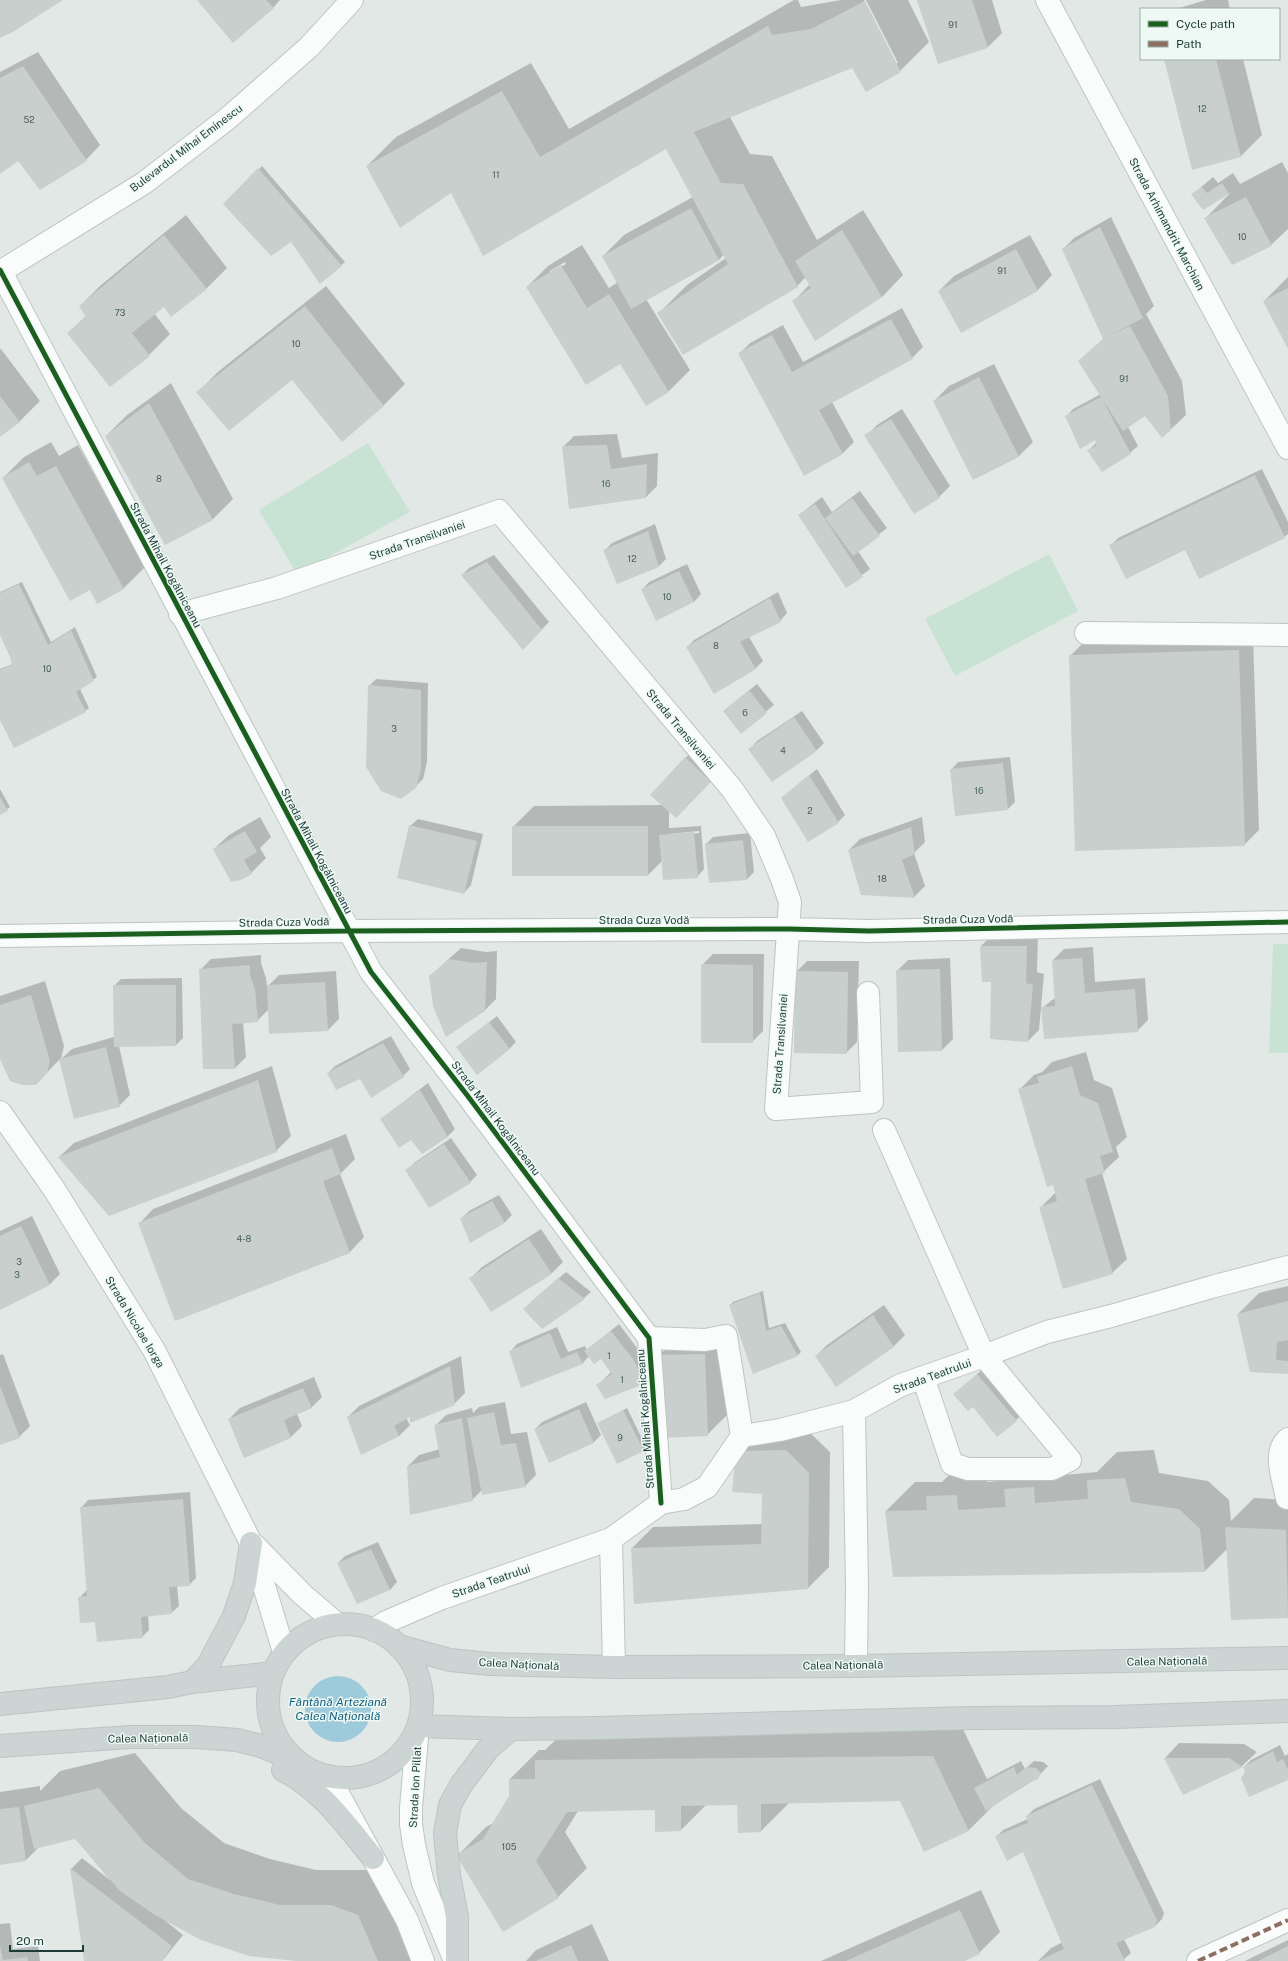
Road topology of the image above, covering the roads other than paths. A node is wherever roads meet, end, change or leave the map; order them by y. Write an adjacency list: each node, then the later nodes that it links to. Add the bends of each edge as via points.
1 (352, 0): 3 (street, Bulevardul Mihai Eminescu, via 309,46 227,119 156,174)
2 (1047, 0): 4 (street, Strada Arhimandrit Marchian)
3 (0, 271): 5 (street, Strada Mihail Kogălniceanu)
4 (1288, 448)
5 (180, 614): 9 (street, Strada Transilvaniei, via 277,588 499,511 732,790 756,824 764,836 790,902); 10 (street, Strada Mihail Kogălniceanu)
6 (1086, 633): 7 (street)
7 (1288, 635)
8 (1288, 922): 9 (street, Strada Cuza Vodă, via 869,932)
9 (788, 929): 10 (street, Strada Cuza Vodă); 12 (street, Strada Transilvaniei, via 776,1109 872,1102)
10 (347, 931): 11 (street, Strada Cuza Vodă); 16 (street, Strada Mihail Kogălniceanu, via 371,972 467,1094)
11 (0, 936)
12 (868, 993)
13 (0, 1112): 25 (street, Strada Nicolae Iorga, via 54,1190 154,1350)
14 (884, 1130): 17 (street)
15 (1288, 1267): 17 (street, Strada Teatrului, via 1047,1332)
16 (649, 1338): 20 (street, Strada Mihail Kogălniceanu, via 705,1340 726,1336); 23 (street, Strada Mihail Kogălniceanu)
17 (984, 1356): 18 (street, Strada Teatrului); 18 (street, via 1070,1460 1052,1469 968,1469 952,1464)
18 (923, 1377): 19 (street, Strada Teatrului, via 901,1385)
19 (854, 1411): 20 (street, Strada Teatrului, via 780,1430); 31 (street)
20 (742, 1436): 23 (street, Strada Teatrului, via 707,1487 684,1499)
21 (1288, 1439): 22 (street, via 1284,1442 1279,1458)
22 (1287, 1498)
23 (661, 1503): 24 (street, Strada Teatrului)
24 (611, 1539): 27 (street, Strada Teatrului, via 442,1598 386,1622); 32 (street)
25 (251, 1543): 26 (street, Strada Nicolae Iorga, via 302,1594); 29 (street, Strada Nicolae Iorga); 34 (main road, via 245,1583 234,1616 207,1667)
26 (337, 1624): 27 (main road, via 360,1625); 29 (main road, via 317,1629 299,1638)
27 (374, 1630): 28 (main road, via 381,1632)
28 (399, 1646): 32 (main road, Calea Națională, via 432,1656 466,1661); 37 (main road, via 413,1663 420,1684 422,1705)
29 (284, 1652): 33 (main road)
30 (1288, 1658): 31 (main road, Calea Națională)
31 (856, 1666): 32 (main road, Calea Națională)
32 (614, 1667)
33 (273, 1673): 34 (main road); 41 (main road, via 267,1695 269,1719 278,1740)
34 (192, 1682): 35 (main road, via 168,1687)
35 (0, 1704)
36 (1288, 1711): 38 (main road, via 1120,1717)
37 (418, 1726): 38 (main road); 42 (main road, via 409,1744 392,1762 373,1773 350,1778); 46 (street, Strada Ion Pillat, via 411,1808 414,1845 423,1883)
38 (511, 1729): 46 (main road, via 488,1749 460,1785 450,1805 445,1833 457,1917)
39 (196, 1737): 40 (main road, Calea Națională, via 123,1738); 41 (main road, Calea Națională, via 237,1740); 43 (main road, via 258,1758 301,1779 330,1805)
40 (0, 1746)
41 (292, 1758): 42 (main road, via 308,1770)
42 (327, 1776): 43 (street)
43 (372, 1858): 45 (street, via 407,1920)
44 (1288, 1920): 47 (street)
45 (422, 1961)
46 (456, 1961)
47 (1198, 1961)

